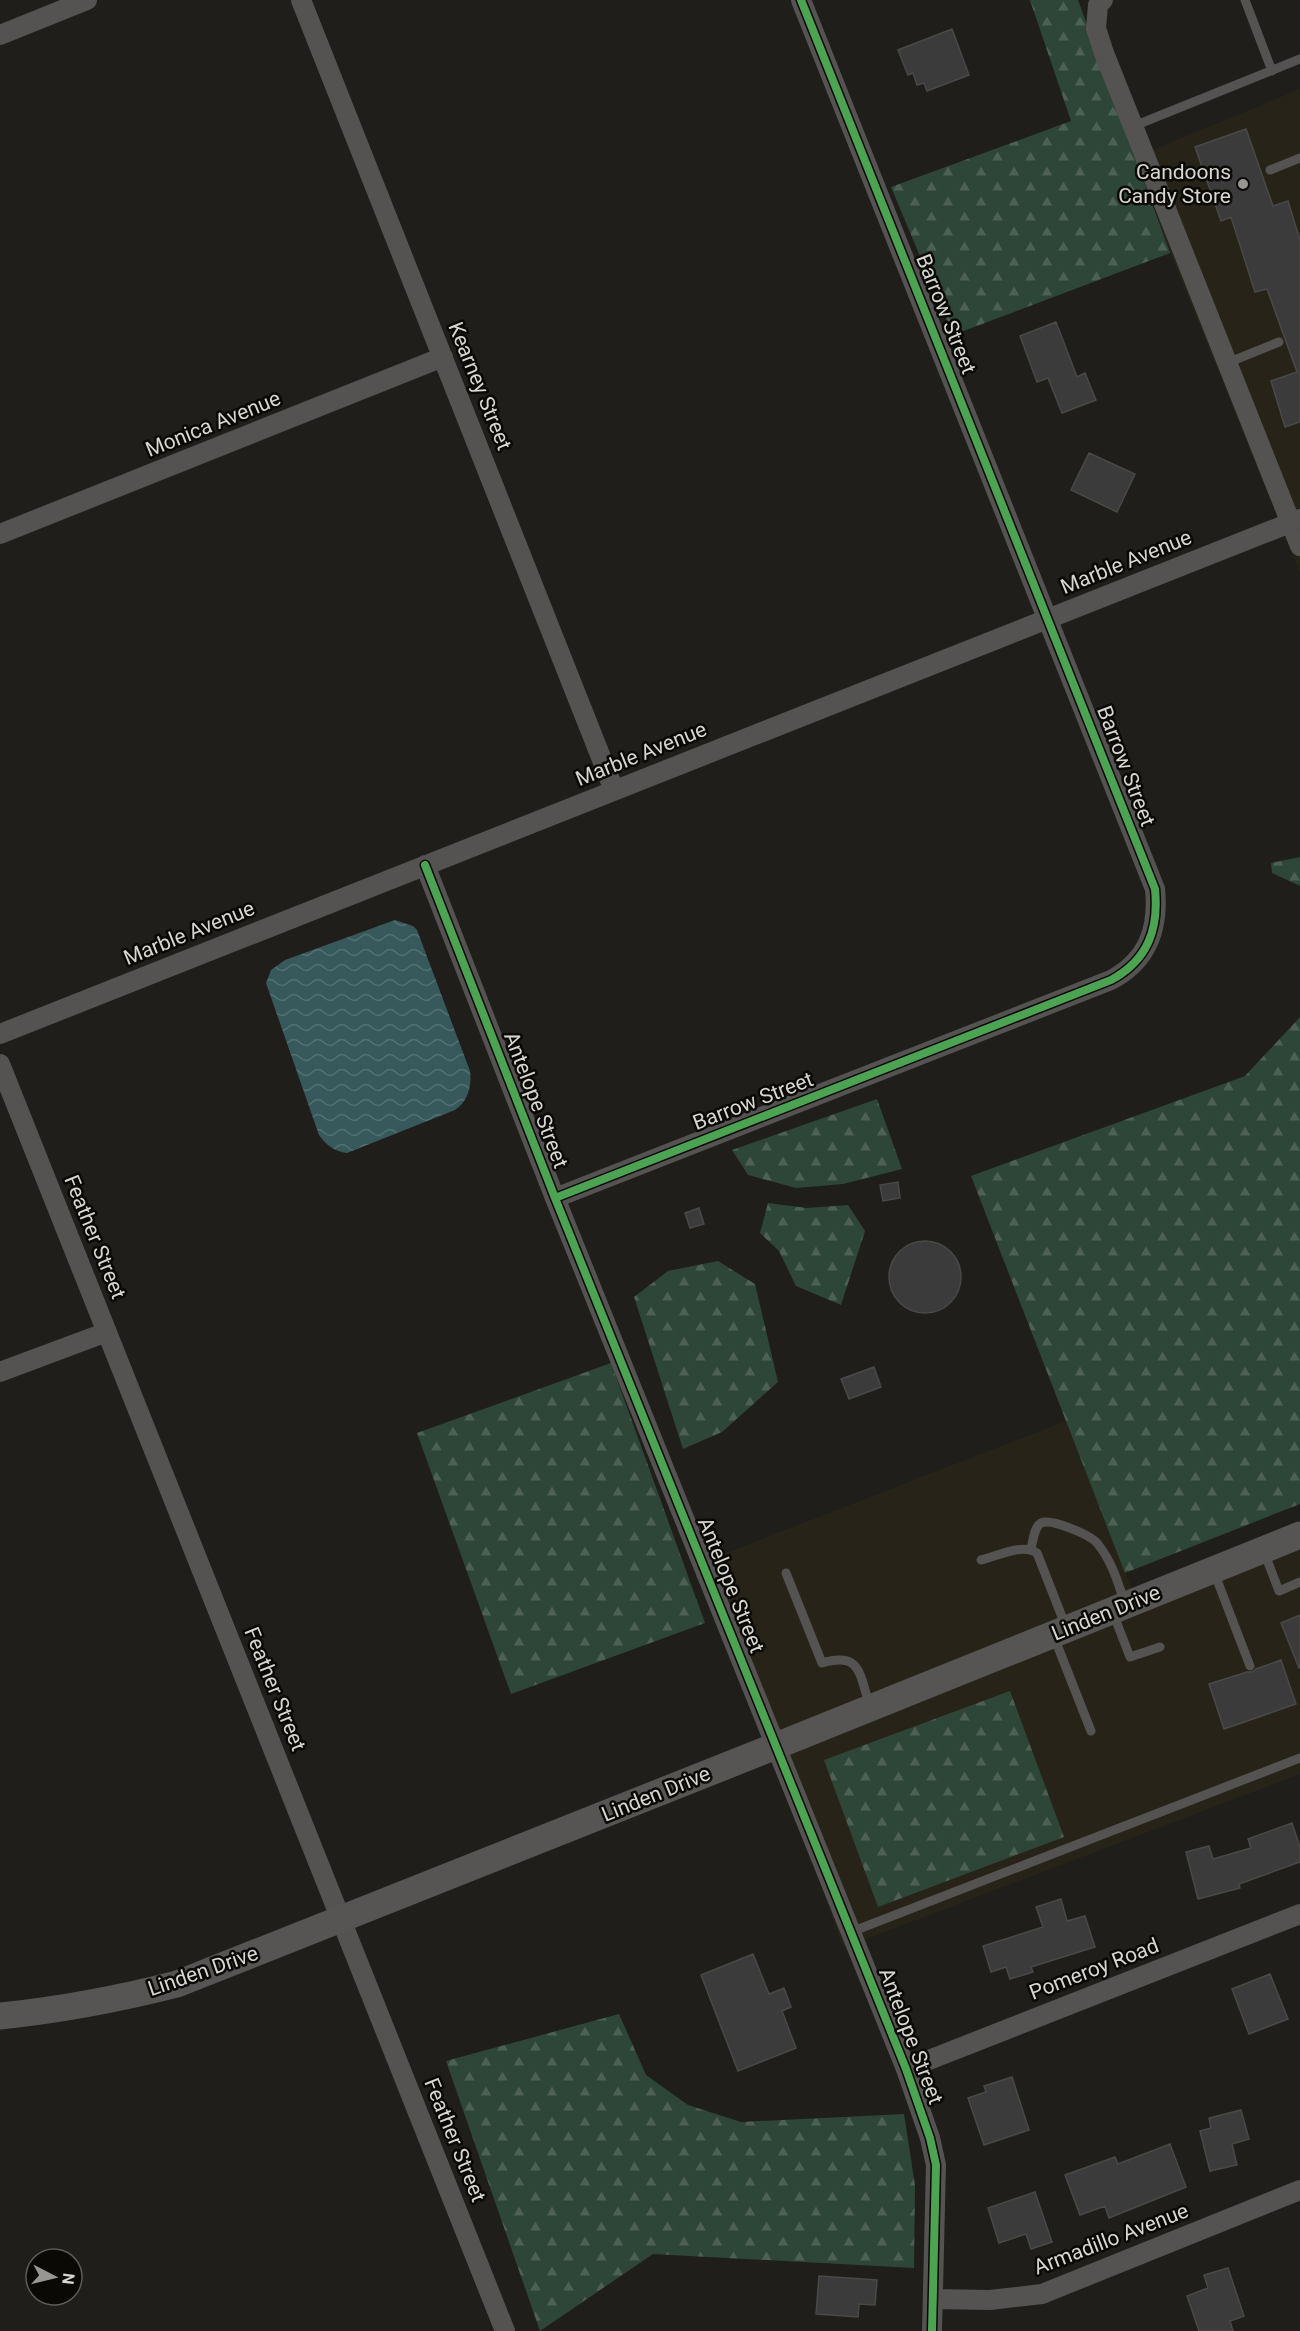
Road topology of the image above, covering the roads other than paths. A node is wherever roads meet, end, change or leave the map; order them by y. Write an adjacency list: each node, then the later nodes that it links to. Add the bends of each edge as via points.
1 (87, 0): 6 (street)
2 (302, 0): 13 (street, Kearney Street)
3 (801, 0): 18 (street, Barrow Street)
4 (1103, 0): 9 (street, via 1098,5 1096,27)
5 (1245, 0): 8 (lane)
6 (0, 35)
7 (1300, 59): 8 (lane)
8 (1272, 70): 9 (lane)
9 (1134, 126): 14 (street)
10 (1300, 158): 11 (lane)
11 (1270, 170)
12 (1279, 342): 14 (lane)
13 (443, 357): 16 (street, Monica Avenue); 19 (street, Kearney Street)
14 (1227, 363): 15 (street)
15 (1295, 520): 17 (street); 18 (street, Marble Avenue)
16 (0, 534)
17 (1300, 546)
18 (1049, 619): 19 (street, Marble Avenue); 23 (street, Barrow Street, via 1155,889 1154,928 1145,950 1133,965 1111,980)
19 (614, 790): 20 (street, Marble Avenue)
20 (424, 865): 21 (street, Marble Avenue); 23 (street, Antelope Street)
21 (0, 1034)
22 (0, 1064): 24 (street, Feather Street)
23 (555, 1198): 39 (street, Antelope Street)
24 (107, 1332): 25 (street); 42 (street, Feather Street)
25 (0, 1372)
26 (1300, 1535): 28 (street, Linden Drive)
27 (1031, 1549): 29 (lane); 33 (lane, via 1036,1528 1048,1522 1095,1541 1118,1580); 34 (lane, via 1037,1553)
28 (1263, 1550): 30 (street, Linden Drive); 32 (lane, via 1279,1591)
29 (981, 1560)
30 (1213, 1570): 33 (street, Linden Drive); 36 (lane)
31 (786, 1573): 37 (lane, via 822,1664 847,1659 855,1664)
32 (1300, 1582)
33 (1119, 1608): 34 (street, Linden Drive); 35 (lane, via 1130,1658)
34 (1060, 1632): 37 (street, Linden Drive); 38 (lane)
35 (1160, 1647)
36 (1250, 1666)
37 (871, 1708): 39 (street, Linden Drive)
38 (1091, 1731)
39 (777, 1746): 42 (street, Linden Drive); 43 (street, Antelope Street)
40 (1300, 1758): 43 (lane)
41 (1300, 1914): 45 (street, Pomeroy Road)
42 (341, 1920): 44 (street, Linden Drive, via 177,1984 109,2001); 48 (street, Feather Street)
43 (851, 1932): 45 (street, Antelope Street)
44 (0, 2016)
45 (906, 2069): 47 (street, Antelope Street, via 936,2165)
46 (1300, 2190): 47 (street, Armadillo Avenue, via 1042,2294 990,2300)
47 (933, 2299): 49 (street, Antelope Street)
48 (505, 2331)
49 (932, 2331)

